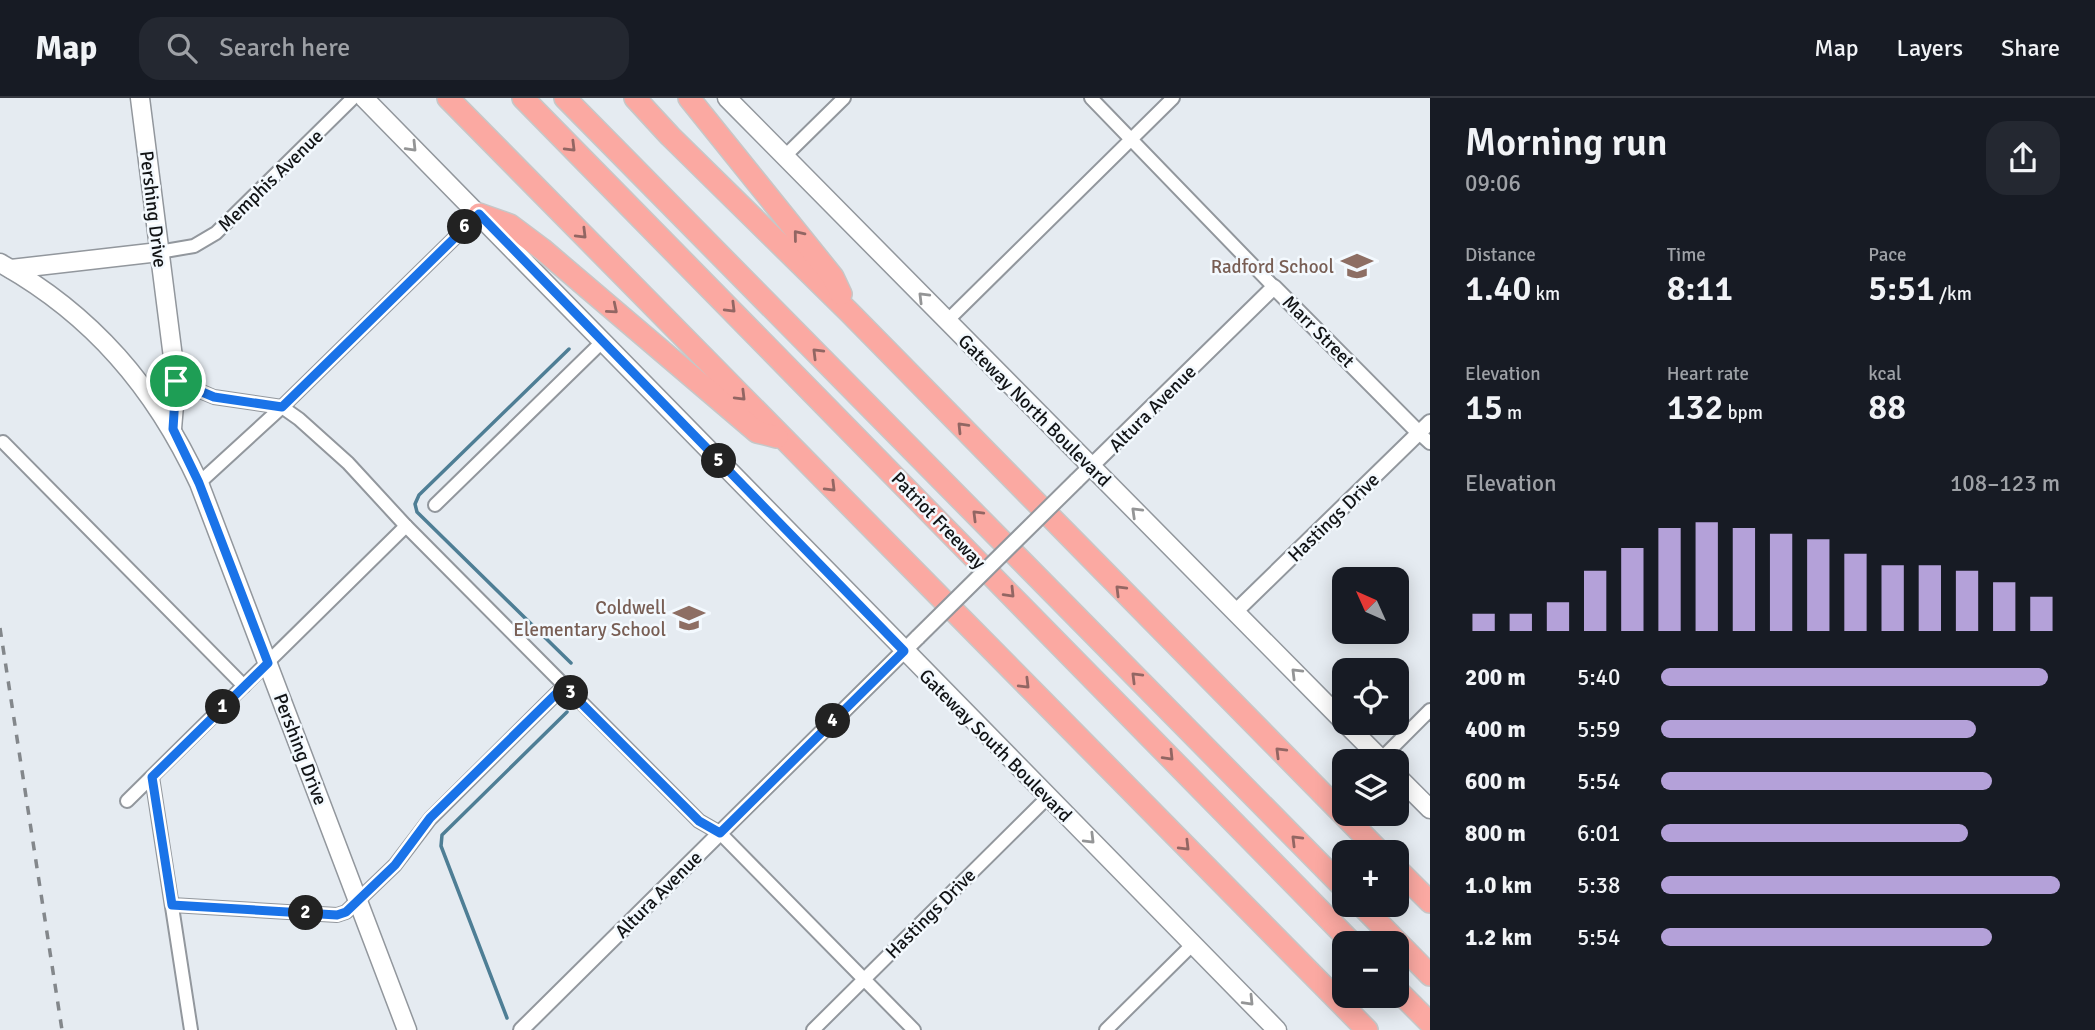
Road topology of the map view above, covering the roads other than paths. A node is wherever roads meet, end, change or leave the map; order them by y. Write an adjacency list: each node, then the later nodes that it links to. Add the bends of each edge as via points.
1 (139, 98): 18 (main road, Pershing Drive)
2 (353, 98): 18 (street, Memphis Avenue, via 216,233 194,246)
3 (364, 98): 17 (main road, Gateway South Boulevard, one-way to 17)
4 (448, 98): 28 (highway, one-way to 28)
5 (523, 98): 57 (highway, Patriot Freeway, one-way to 57)
6 (565, 98): 51 (highway, Patriot Freeway, one-way to 6)
7 (623, 98): 14 (highway)
8 (635, 98): 14 (highway)
9 (690, 98): 21 (highway, one-way to 9, via 833,277)
10 (727, 98): 16 (main road, Gateway North Boulevard)
11 (844, 98): 16 (street)
12 (1091, 98): 15 (street, Marr Street)
13 (1173, 98): 15 (street)
14 (670, 136): 21 (highway)
15 (1130, 140): 20 (street, Marr Street); 22 (street)
16 (785, 157): 22 (main road, Gateway North Boulevard, one-way to 16)
17 (479, 214): 23 (main road, Gateway South Boulevard); 25 (street); 28 (highway, one-way to 28, via 510,225 542,249 757,432)
18 (159, 253): 19 (main road, Memphis Avenue); 24 (main road, Pershing Drive)
19 (6, 266): 26 (main road, via 80,317 127,365)
20 (1275, 287): 27 (street, Marr Street); 30 (street, Altura Avenue)
21 (849, 312): 50 (highway, one-way to 21)
22 (947, 321): 30 (main road, Gateway North Boulevard)
23 (603, 341): 32 (street); 35 (main road, Gateway South Boulevard)
24 (176, 381): 25 (street, via 214,397); 26 (main road, Pershing Drive)
25 (282, 407): 31 (street); 33 (street, via 348,463)
26 (173, 429): 31 (main road, Pershing Drive)
27 (1426, 433): 34 (street, Hastings Drive)
28 (783, 438): 70 (highway, one-way to 70)
29 (3, 442): 37 (street)
30 (1091, 468): 34 (main road, Gateway North Boulevard, one-way to 30); 35 (street, Altura Avenue, bridge)
31 (199, 483): 36 (main road, Pershing Drive)
32 (435, 505)
33 (406, 526): 36 (street); 38 (street)
34 (1236, 612): 39 (main road, Gateway North Boulevard, one-way to 34)
35 (904, 651): 46 (main road, Gateway South Boulevard); 49 (street, Altura Avenue)
36 (268, 663): 37 (street); 53 (main road, Pershing Drive)
37 (244, 686): 44 (street)
38 (564, 686): 49 (street, via 699,821); 53 (street, via 430,818 395,865)
39 (1332, 710)
40 (1430, 710): 43 (street)
41 (1357, 735): 42 (main road, Gateway North Boulevard)
42 (1371, 749)
43 (1393, 749)
44 (152, 777): 47 (street); 55 (street)
45 (1409, 788): 48 (main road)
46 (1048, 797): 58 (main road, Gateway South Boulevard, one-way to 58); 60 (street, Hastings Drive)
47 (127, 801)
48 (1430, 809)
49 (720, 833): 60 (street); 65 (street, Altura Avenue)
50 (1368, 840)
51 (1332, 876)
52 (1409, 881): 54 (highway)
53 (359, 901): 55 (street, via 337,915); 64 (main road, Pershing Drive)
54 (1430, 902)
55 (172, 905): 63 (street)
56 (1372, 917): 59 (highway)
57 (1340, 931)
58 (1194, 944): 68 (street); 69 (main road, Gateway South Boulevard, one-way to 69)
59 (1430, 975)
60 (864, 979): 66 (street, Hastings Drive); 67 (street)
61 (1409, 1002): 62 (highway)
62 (1430, 1023)
63 (191, 1030)
64 (407, 1030)
65 (521, 1030)
66 (813, 1030)
67 (914, 1030)
68 (1105, 1030)
69 (1277, 1030)
70 (1367, 1030)

